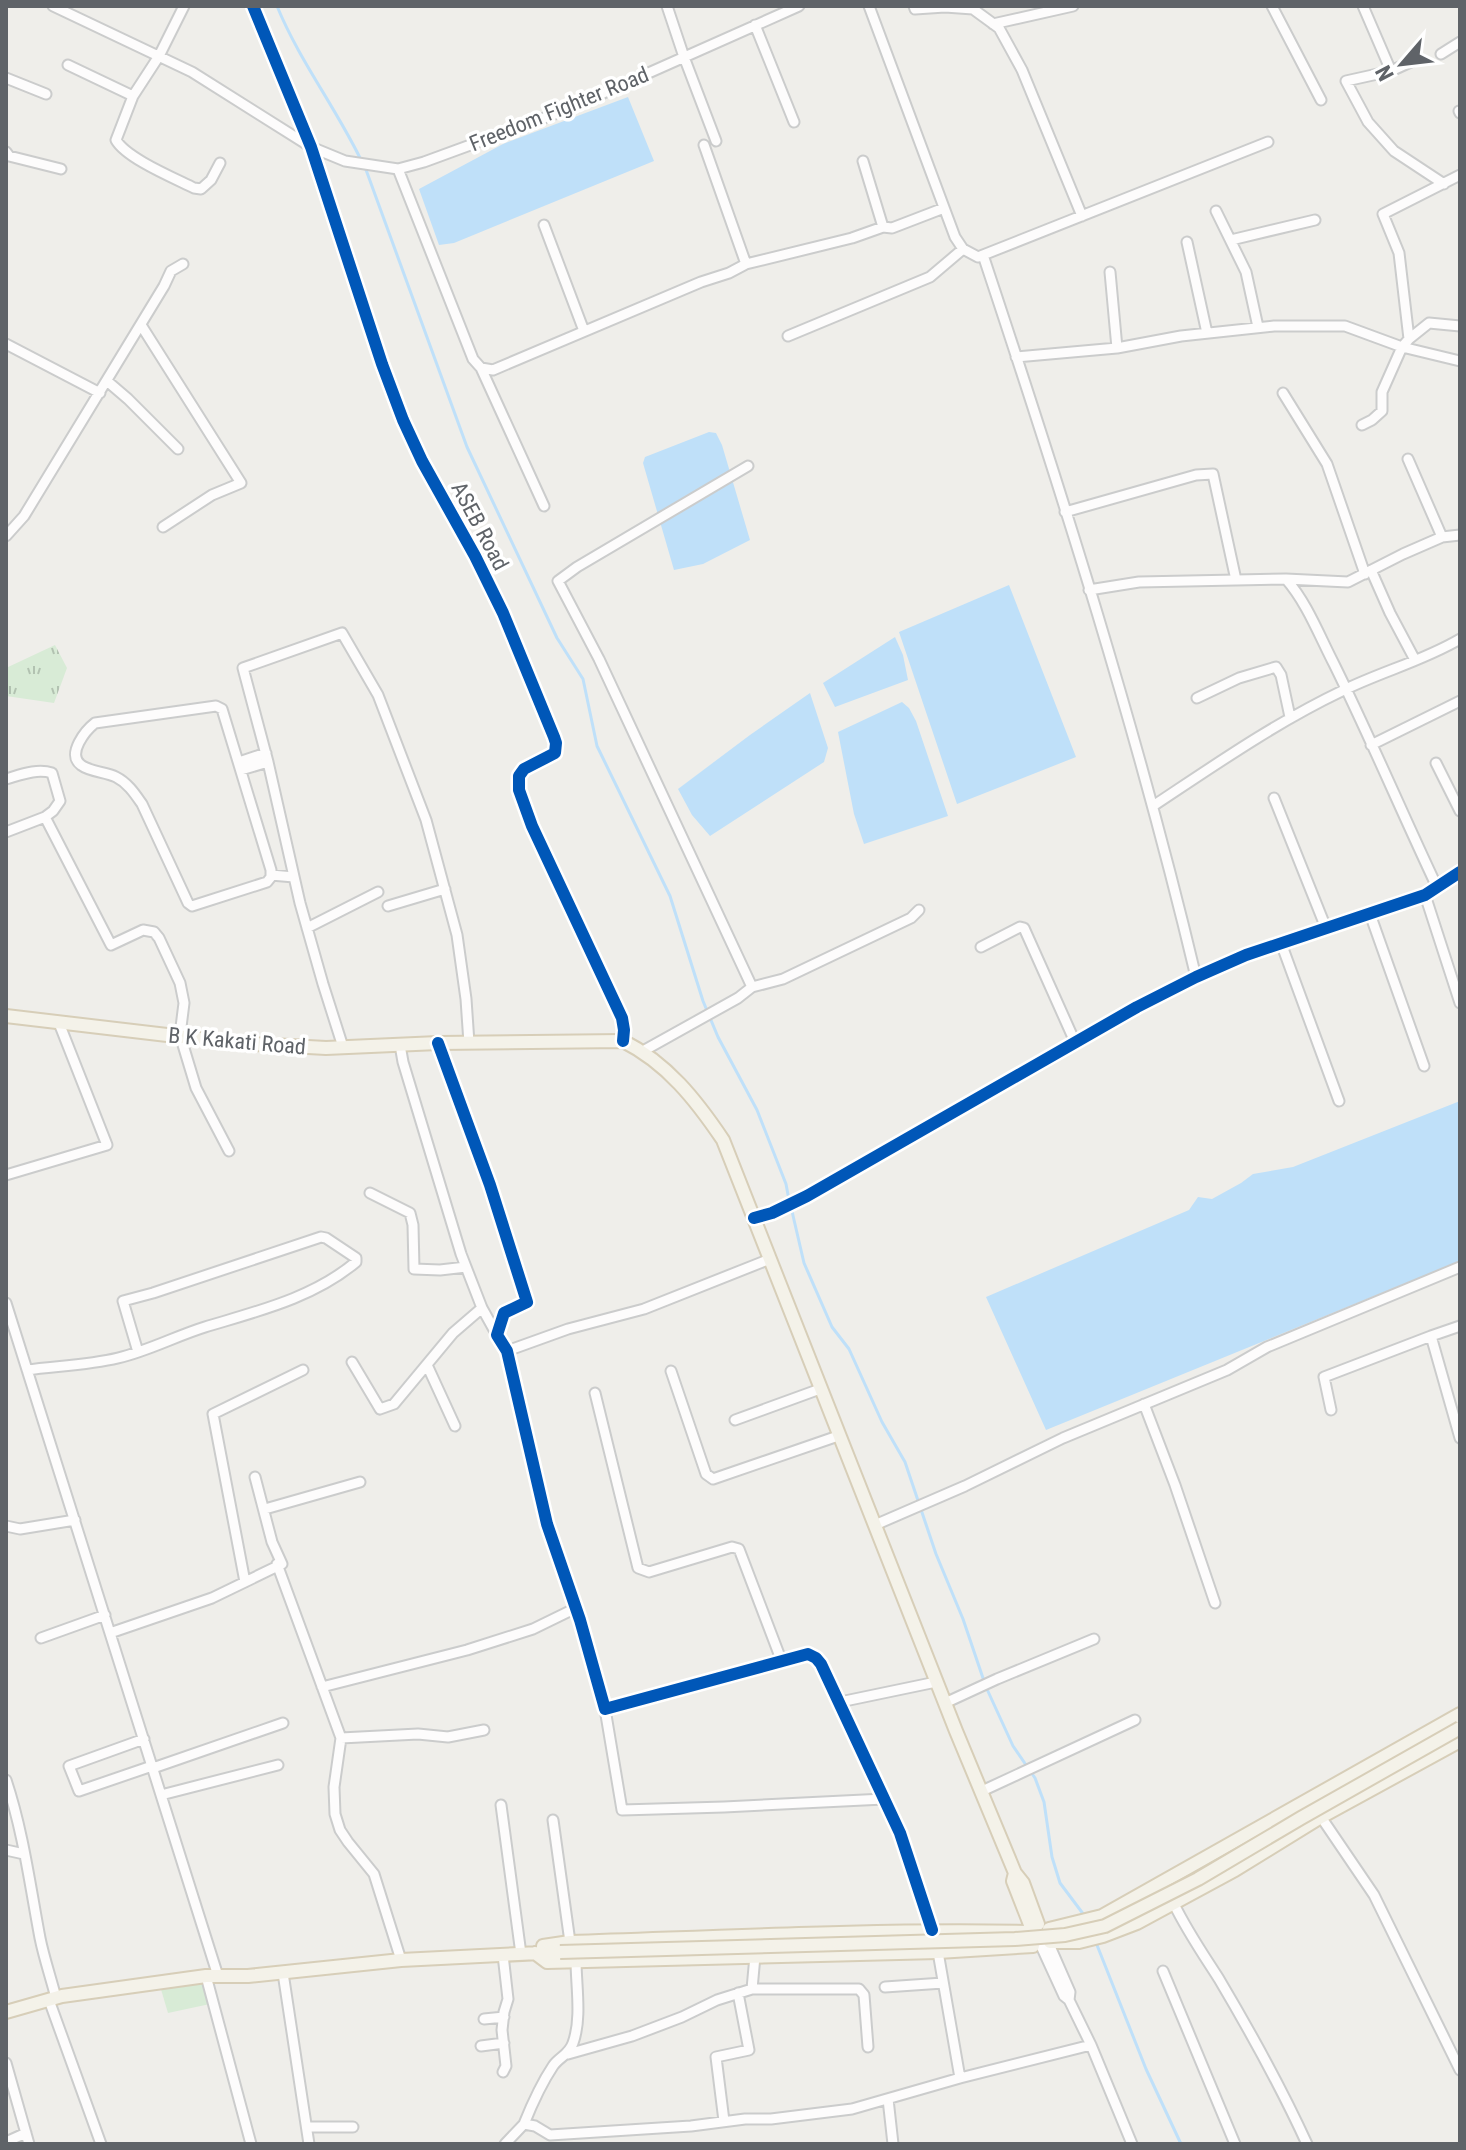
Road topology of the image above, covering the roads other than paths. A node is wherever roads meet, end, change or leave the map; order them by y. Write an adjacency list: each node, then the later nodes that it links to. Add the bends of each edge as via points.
1 (53, 6): 15 (street, Freedom Fighter Road)
2 (184, 6): 15 (street)
3 (253, 6): 28 (street, ASEB Road)
4 (667, 6): 16 (street)
5 (799, 6): 12 (street, Freedom Fighter Road)
6 (869, 6): 36 (street)
7 (914, 6): 11 (street, via 973,9)
8 (1073, 6): 11 (street)
9 (1272, 6): 23 (street)
10 (1363, 6): 19 (street)
11 (993, 24): 38 (street, via 1022,70)
12 (755, 25): 16 (street, Freedom Fighter Road); 24 (street)
13 (1460, 42): 14 (street)
14 (1441, 54)
15 (159, 56): 22 (street); 28 (street, Freedom Fighter Road)
16 (684, 57): 25 (street); 33 (street, Freedom Fighter Road, via 563,111)
17 (1415, 60): 19 (street)
18 (68, 65): 22 (street)
19 (1391, 71): 35 (street, via 1346,81 1368,122 1394,151)
20 (6, 78): 21 (street)
21 (46, 94)
22 (133, 96): 31 (street, via 116,140 120,148 194,188 211,180)
23 (1321, 100)
24 (794, 122)
25 (716, 141)
26 (1268, 142): 38 (street)
27 (704, 145): 47 (street)
28 (311, 147): 33 (street, Freedom Fighter Road, via 345,161); 114 (street, ASEB Road, via 403,420 503,613 554,737 555,753 524,769 519,790 622,1018)
29 (6, 152): 32 (street)
30 (863, 161): 41 (street)
31 (220, 163)
32 (61, 169)
33 (398, 169): 60 (street)
34 (1460, 175): 35 (street)
35 (1444, 184): 55 (street, via 1383,214 1399,253)
36 (944, 208): 41 (street); 44 (street)
37 (1216, 211): 42 (street)
38 (1082, 216): 45 (street)
39 (1315, 220): 42 (street)
40 (544, 225): 52 (street)
41 (883, 227): 47 (street)
42 (1231, 240): 51 (street, via 1246,272)
43 (1187, 242): 53 (street)
44 (963, 249): 45 (street); 54 (street, via 930,277)
45 (983, 255): 58 (street)
46 (183, 264): 49 (street, via 171,271)
47 (746, 264): 52 (street)
48 (1110, 272): 57 (street)
49 (141, 325): 61 (street); 70 (street, via 241,483)
50 (1460, 326): 55 (street, via 1429,323)
51 (1258, 327): 53 (street); 55 (street, via 1345,326)
52 (584, 331): 60 (street, via 493,370)
53 (1207, 333): 57 (street)
54 (788, 336)
55 (1406, 343): 59 (street); 64 (street, via 1382,392 1382,411)
56 (6, 344): 62 (street)
57 (1117, 348): 58 (street)
58 (1016, 357): 69 (street)
59 (1460, 361)
60 (481, 368): 68 (street)
61 (107, 381): 62 (street); 65 (street)
62 (100, 393): 72 (street, via 24,516)
63 (1283, 393): 74 (street, via 1327,464)
64 (1362, 425)
65 (178, 449)
66 (1408, 459): 73 (street)
67 (748, 466): 109 (street, via 558,581)
68 (544, 506)
69 (1065, 512): 76 (street, via 1213,474); 77 (street)
70 (163, 527)
71 (1460, 535): 73 (street)
72 (6, 536)
73 (1442, 537): 74 (street)
74 (1368, 572): 75 (street, via 1348,582); 79 (street)
75 (1286, 579): 76 (street); 80 (street, via 1299,594)
76 (1236, 580): 77 (street, via 1139,582)
77 (1089, 590): 90 (street)
78 (1458, 644): 79 (street)
79 (1415, 660): 80 (street)
80 (1346, 689): 83 (street); 84 (street)
81 (1197, 698): 83 (street, via 1276,667)
82 (1460, 701): 84 (street)
83 (1290, 717): 90 (street)
84 (1371, 745): 97 (street)
85 (267, 757): 87 (street); 96 (street); 98 (street, via 243,668 342,633 378,695 426,820)
86 (1436, 763): 91 (street)
87 (240, 766): 94 (street); 94 (street, via 222,709 216,706 95,723 75,750 81,765 118,778 133,790 192,906 267,882)
88 (6, 779): 92 (street, via 52,773 60,801)
89 (1274, 798): 105 (street)
90 (1153, 806): 108 (street)
91 (1460, 811)
92 (45, 817): 93 (street); 113 (street, via 111,945 143,930 159,938 180,983)
93 (6, 832)
94 (271, 872): 96 (street)
95 (1460, 872): 97 (street)
96 (294, 873): 104 (street)
97 (1437, 887): 100 (street)
98 (445, 889): 101 (street); 117 (street, via 457,935)
99 (378, 892): 104 (street)
100 (1425, 895): 103 (street); 110 (street)
101 (388, 906)
102 (919, 910): 109 (street, via 783,979)
103 (1370, 914): 105 (street); 121 (street)
104 (307, 928): 119 (street)
105 (1326, 928): 106 (street)
106 (1281, 943): 108 (street); 122 (street)
107 (981, 947): 115 (street, via 1024,928)
108 (1196, 977): 115 (street)
109 (752, 987): 120 (street)
110 (1460, 1003)
111 (6, 1016): 112 (main road, B K Kakati Road)
112 (59, 1023): 113 (main road, B K Kakati Road); 124 (street, via 107,1145)
113 (180, 1035): 119 (main road, B K Kakati Road); 123 (street, via 196,1088)
114 (623, 1041): 117 (main road, B K Kakati Road); 120 (main road)
115 (1075, 1042): 126 (street, via 807,1196)
116 (438, 1043): 117 (main road, B K Kakati Road); 118 (main road, B K Kakati Road); 133 (street, via 527,1302 504,1313)
117 (469, 1043)
118 (400, 1045): 119 (main road, B K Kakati Road); 128 (street)
119 (343, 1047)
120 (643, 1051): 126 (main road, via 699,1104 723,1140)
121 (1424, 1066)
122 (1339, 1101)
123 (229, 1151)
124 (6, 1175)
125 (370, 1193): 128 (street, via 410,1213 414,1269)
126 (754, 1218): 127 (main road)
127 (770, 1259): 135 (street, via 644,1309); 142 (main road)
128 (466, 1267): 131 (street)
129 (1460, 1267): 144 (street)
130 (6, 1303): 139 (street)
131 (482, 1308): 133 (street); 138 (street)
132 (1460, 1326): 134 (street)
133 (497, 1335): 135 (street)
134 (1431, 1336): 145 (street, via 1324,1377); 149 (street)
135 (507, 1351): 159 (street, via 547,1524)
136 (138, 1352): 136 (street, via 308,1292 341,1275 356,1258 321,1237 123,1301); 139 (street)
137 (352, 1362): 138 (street, via 380,1409 394,1404)
138 (427, 1365): 147 (street)
139 (27, 1370): 153 (street)
140 (303, 1370): 157 (street, via 213,1414)
141 (671, 1371): 148 (street, via 706,1474 713,1479)
142 (820, 1389): 146 (street); 148 (main road)
143 (595, 1393): 164 (street, via 638,1568 649,1572 739,1549)
144 (1144, 1404): 154 (street); 158 (street)
145 (1331, 1410)
146 (735, 1420)
147 (455, 1426)
148 (838, 1436): 154 (main road)
149 (1460, 1438)
150 (255, 1477): 152 (street)
151 (360, 1482): 152 (street)
152 (265, 1509): 156 (street, via 282,1564)
153 (75, 1520): 155 (street, via 20,1529); 160 (street)
154 (875, 1525): 165 (main road)
155 (6, 1526)
156 (277, 1564): 157 (street); 166 (street)
157 (245, 1582): 161 (street)
158 (1215, 1603)
159 (576, 1608): 166 (street, via 533,1629 467,1650); 169 (street)
160 (105, 1615): 161 (street); 162 (street)
161 (110, 1633): 176 (street)
162 (41, 1638)
163 (1094, 1639): 168 (street)
164 (782, 1662): 167 (street, via 808,1654 816,1658); 169 (street)
165 (936, 1682): 167 (street); 168 (main road)
166 (322, 1687): 175 (street)
167 (840, 1702): 183 (street)
168 (945, 1703): 181 (main road)
169 (605, 1709): 183 (street, via 622,1810)
170 (1460, 1714): 191 (main road, via 1102,1916)
171 (1135, 1720): 181 (street)
172 (283, 1723): 179 (street)
173 (1460, 1728): 194 (main road, bridge, via 1198,1879 1105,1926 1000,1940)
174 (484, 1730): 175 (street, via 448,1737)
175 (341, 1738): 197 (street, via 335,1814 340,1830 374,1874)
176 (144, 1739): 179 (street); 179 (street, via 69,1766 79,1791)
177 (1460, 1741): 185 (main road)
178 (278, 1765): 182 (street)
179 (152, 1767): 182 (street)
180 (6, 1780): 188 (street)
181 (982, 1791): 191 (main road)
182 (161, 1795): 201 (street)
183 (884, 1799): 190 (street)
184 (501, 1805): 194 (street)
185 (1321, 1817): 189 (main road); 216 (street, via 1374,1895)
186 (553, 1820): 192 (street)
187 (6, 1850): 188 (street)
188 (24, 1854): 206 (street)
189 (1174, 1904): 191 (main road, via 1079,1942); 233 (street, via 1282,2089)
190 (932, 1930): 191 (main road); 192 (main road)
191 (1040, 1936): 193 (main road); 211 (street)
192 (570, 1942): 194 (main road)
193 (938, 1952): 196 (main road); 202 (street)
194 (528, 1953): 195 (main road); 198 (main road, via 547,1962)
195 (503, 1955): 197 (main road); 208 (street, via 508,1999)
196 (755, 1956): 198 (main road); 204 (street)
197 (401, 1960): 200 (main road)
198 (576, 1960): 214 (street, via 577,2020)
199 (1163, 1971): 232 (street)
200 (283, 1973): 201 (main road); 222 (street)
201 (212, 1976): 206 (main road); 227 (street)
202 (943, 1983): 203 (street); 218 (street)
203 (885, 1987)
204 (752, 1989): 205 (street); 213 (street, via 859,1989 864,1995)
205 (738, 1993): 214 (street, via 632,2036); 220 (street, via 749,2050 716,2057)
206 (53, 1999): 207 (main road); 226 (street)
207 (6, 2012)
208 (504, 2017): 209 (street); 210 (street)
209 (484, 2019)
210 (504, 2043): 212 (street); 217 (street)
211 (1091, 2045): 218 (street); 231 (street)
212 (481, 2046)
213 (868, 2047)
214 (568, 2054): 221 (street, via 554,2063)
215 (6, 2063): 224 (street)
216 (1460, 2070)
217 (503, 2072)
218 (960, 2078): 219 (street)
219 (888, 2099): 220 (street, via 852,2109); 230 (street)
220 (724, 2121): 221 (street, via 550,2135)
221 (524, 2124): 229 (street)
222 (307, 2127): 223 (street); 228 (street)
223 (353, 2127)
224 (28, 2139): 225 (street)
225 (6, 2142)
226 (101, 2144)
227 (251, 2144)
228 (309, 2144)
229 (505, 2144)
230 (893, 2144)
231 (1132, 2144)
232 (1235, 2144)
233 (1307, 2144)

